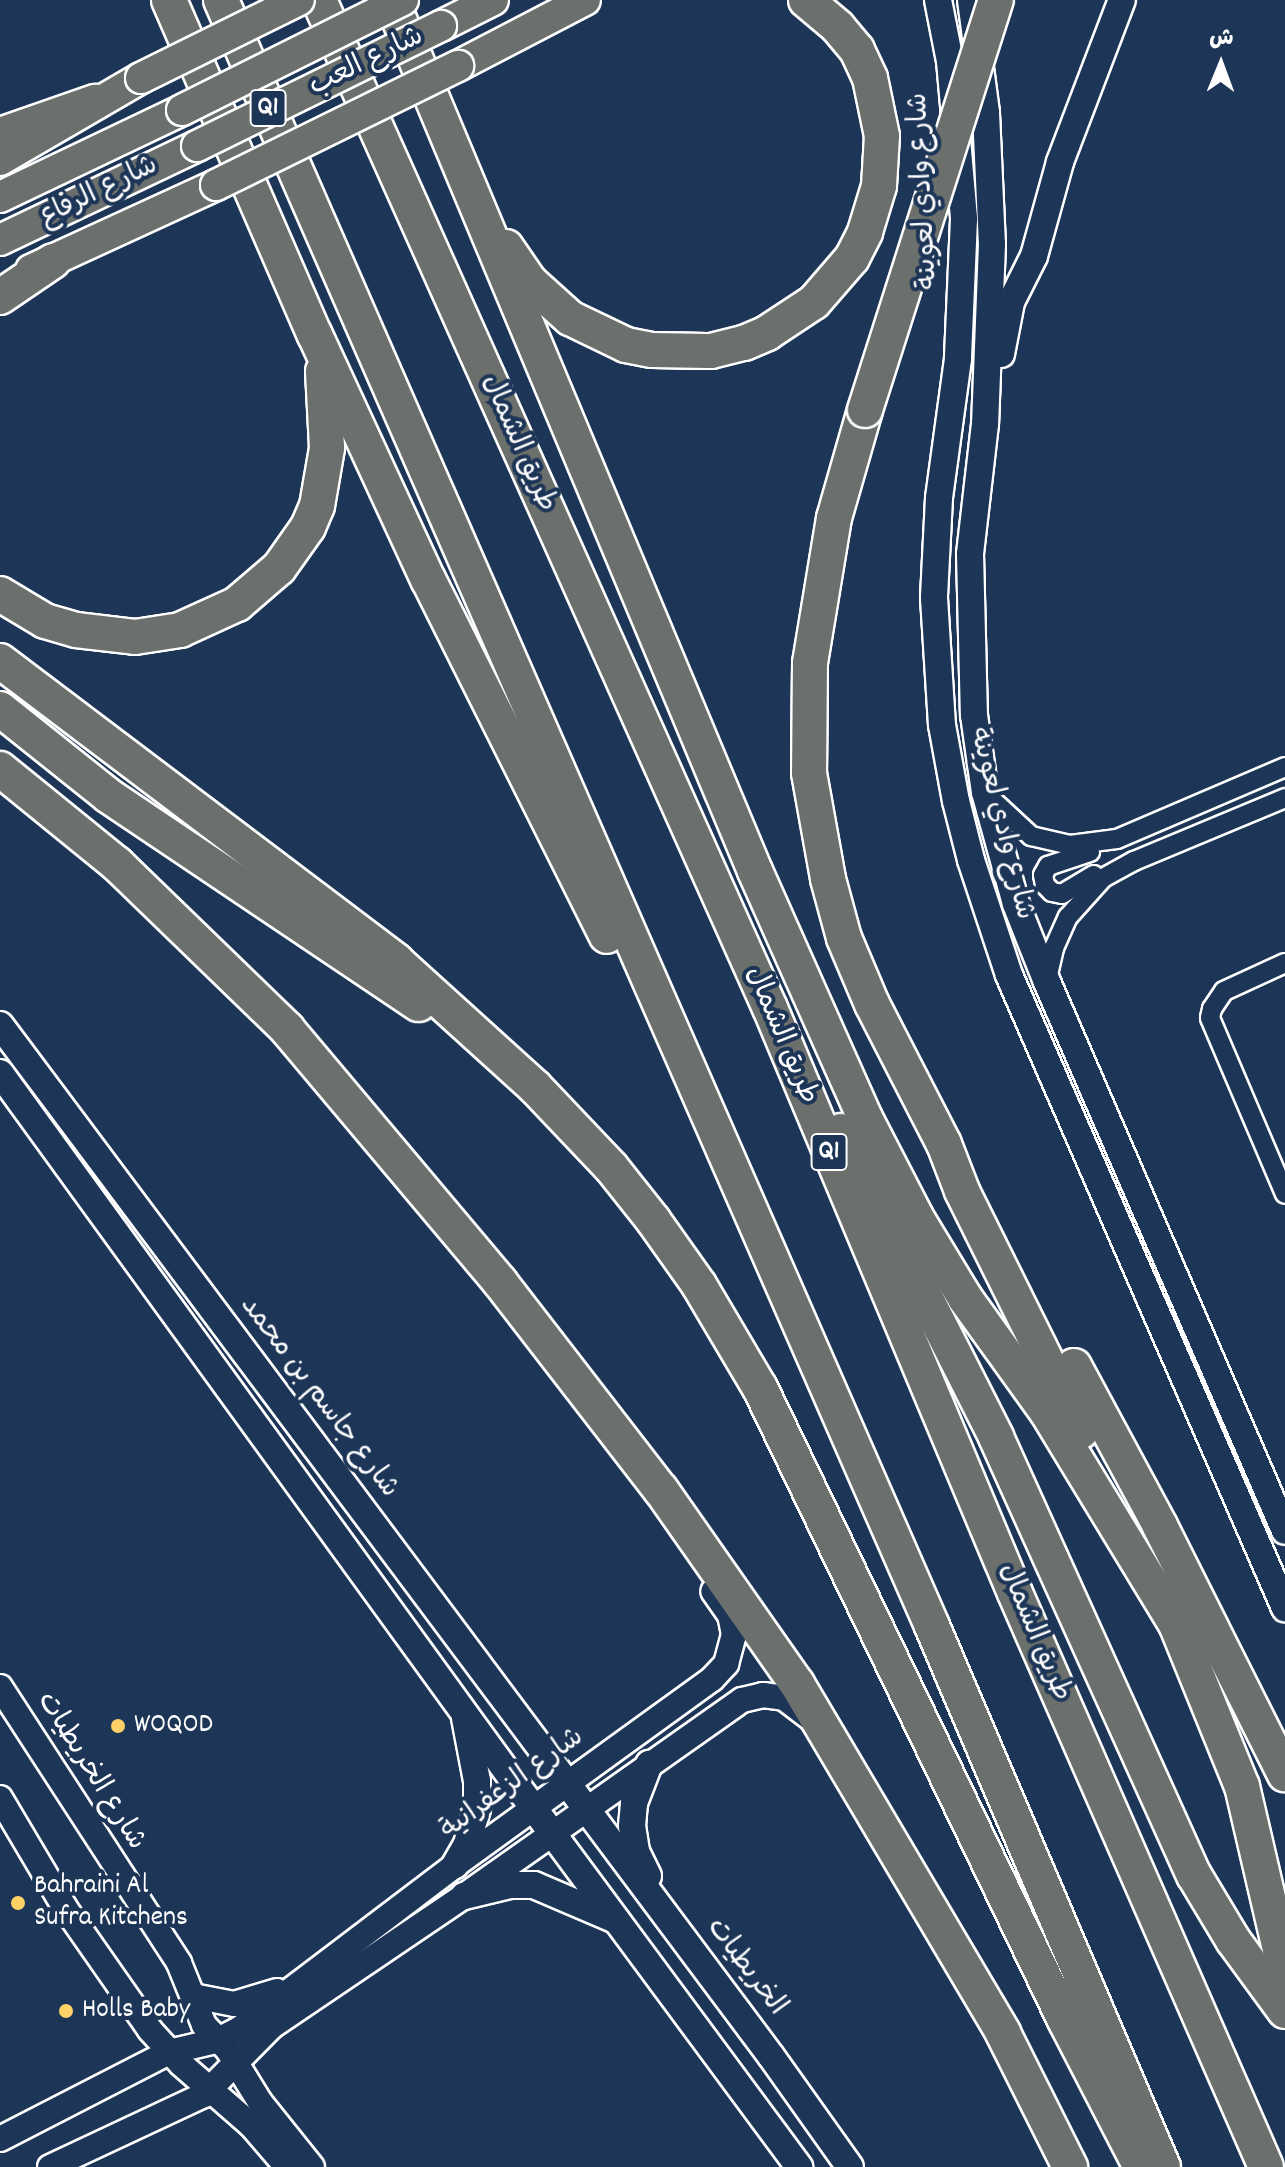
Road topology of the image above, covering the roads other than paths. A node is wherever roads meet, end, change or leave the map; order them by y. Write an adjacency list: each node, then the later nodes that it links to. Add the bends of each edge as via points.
1 (169, 0): 25 (highway)
2 (221, 0): 39 (highway, Q1)
3 (299, 0): 14 (main road, bridge)
4 (319, 0): 40 (highway, طريق الشمال / Q1)
5 (391, 0): 20 (highway)
6 (403, 0): 15 (main road, شارع العب, bridge)
7 (493, 0): 17 (main road, شارع العب, bridge)
8 (585, 0): 22 (main road, bridge)
9 (806, 0): 20 (highway, via 857,50 870,78 879,109 881,165 873,210 852,258 793,318 744,343 711,351 682,353 626,345 570,318 547,300)
10 (938, 0): 47 (main road, شارع وادي لعوينة, via 950,61 964,219 958,359 939,498 934,598 942,725 956,801 1009,975)
11 (971, 0): 26 (main road, شارع وادي لعوينة, via 991,174)
12 (996, 0): 43 (highway, bridge, via 834,518 810,663 809,773 844,938)
13 (1122, 0): 26 (main road, via 1060,162 1034,256 1011,302)
14 (95, 102): 16 (highway); 18 (main road)
15 (182, 110): 19 (main road, شارع الرفاع)
16 (0, 135)
17 (197, 146): 21 (main road, شارع الرفاع)
18 (0, 160)
19 (0, 197)
20 (479, 205): 48 (highway, via 500,268 865,1118 965,1298 1047,1412)
21 (0, 240)
22 (53, 261): 23 (main road); 24 (highway)
23 (0, 283)
24 (0, 297)
25 (315, 335): 27 (highway, via 326,386 325,477 308,527 258,587 208,619 135,637 60,626); 39 (highway, via 428,579 590,905)
26 (985, 424): 32 (main road, شارع وادي لعوينة, via 969,595 974,715)
27 (0, 594)
28 (0, 661): 41 (highway, via 396,961)
29 (0, 709): 41 (highway, via 109,796)
30 (1285, 767): 34 (street)
31 (0, 769): 45 (highway, via 117,864 287,1029)
32 (985, 792): 34 (street, via 1020,828 1043,841 1070,845); 37 (main road, شارع وادي لعوينة, via 1016,904)
33 (1285, 798): 35 (street)
34 (1117, 839): 35 (street, via 1048,866 1045,885 1062,894 1099,872)
35 (1134, 861): 37 (street, via 1103,878 1078,902 1057,940)
36 (1285, 963): 44 (street, via 1224,991 1210,1018)
37 (1047, 982): 46 (main road, شارع وادي لعوينة)
38 (0, 1025): 54 (main road, شارع جاسم بن محمد)
39 (673, 1037): 79 (highway, Q1)
40 (785, 1047): 66 (highway, via 846,1138 878,1200 1057,1566 1194,1875); 80 (highway, طريق الشمال / Q1, via 1015,1593)
41 (495, 1050): 78 (highway, via 611,1167 676,1251 738,1347)
42 (0, 1073): 50 (main road)
43 (944, 1144): 48 (highway, via 962,1191); 53 (highway, via 1024,1274)
44 (1284, 1187)
45 (542, 1338): 51 (highway, via 732,1588); 54 (street, شارع الزعفرانية, via 585,1415 725,1606 734,1635 726,1664 712,1679)
46 (1285, 1531)
47 (1285, 1608)
48 (1181, 1632): 63 (highway, via 1242,1786)
49 (0, 1687): 65 (street, شارع الخريطيات, via 179,1963)
50 (463, 1711): 56 (main road); 59 (main road, via 477,1808)
51 (826, 1732): 52 (street, via 793,1703 773,1696 752,1697); 77 (highway, via 1003,2033)
52 (649, 1764): 57 (street); 62 (main road, via 634,1803 633,1839)
53 (1285, 1774)
54 (567, 1783): 56 (street, شارع الزعفرانية); 57 (main road, شارع جاسم بن محمد)
55 (0, 1798): 68 (street, via 82,1933)
56 (533, 1807): 58 (main road); 59 (street, شارع الزعفرانية)
57 (586, 1809): 58 (street); 62 (main road, الخريطيات)
58 (552, 1833): 60 (street); 61 (main road)
59 (455, 1865): 64 (street, شارع الزعفرانية)
60 (464, 1896): 61 (main road, via 534,1885); 69 (street, via 272,2026)
61 (617, 1920): 75 (main road)
62 (675, 1929): 76 (main road, الخريطيات)
63 (1285, 1971)
64 (295, 1987): 65 (street, via 234,2004); 67 (street, شارع الزعفرانية)
65 (193, 1996): 67 (street, شارع الخريطيات)
66 (1285, 2011)
67 (216, 2041): 68 (street, شارع الزعفرانية); 69 (street, شارع الخريطيات)
68 (169, 2052): 70 (street); 71 (street, شارع الزعفرانية)
69 (237, 2063): 70 (street); 74 (street, شارع الخريطيات, via 260,2102)
70 (212, 2089): 72 (street); 73 (street)
71 (0, 2139)
72 (50, 2167)
73 (287, 2167)
74 (312, 2167)
75 (799, 2167)
76 (850, 2167)
77 (1070, 2167)
78 (1141, 2167)
79 (1163, 2167)
80 (1266, 2167)

